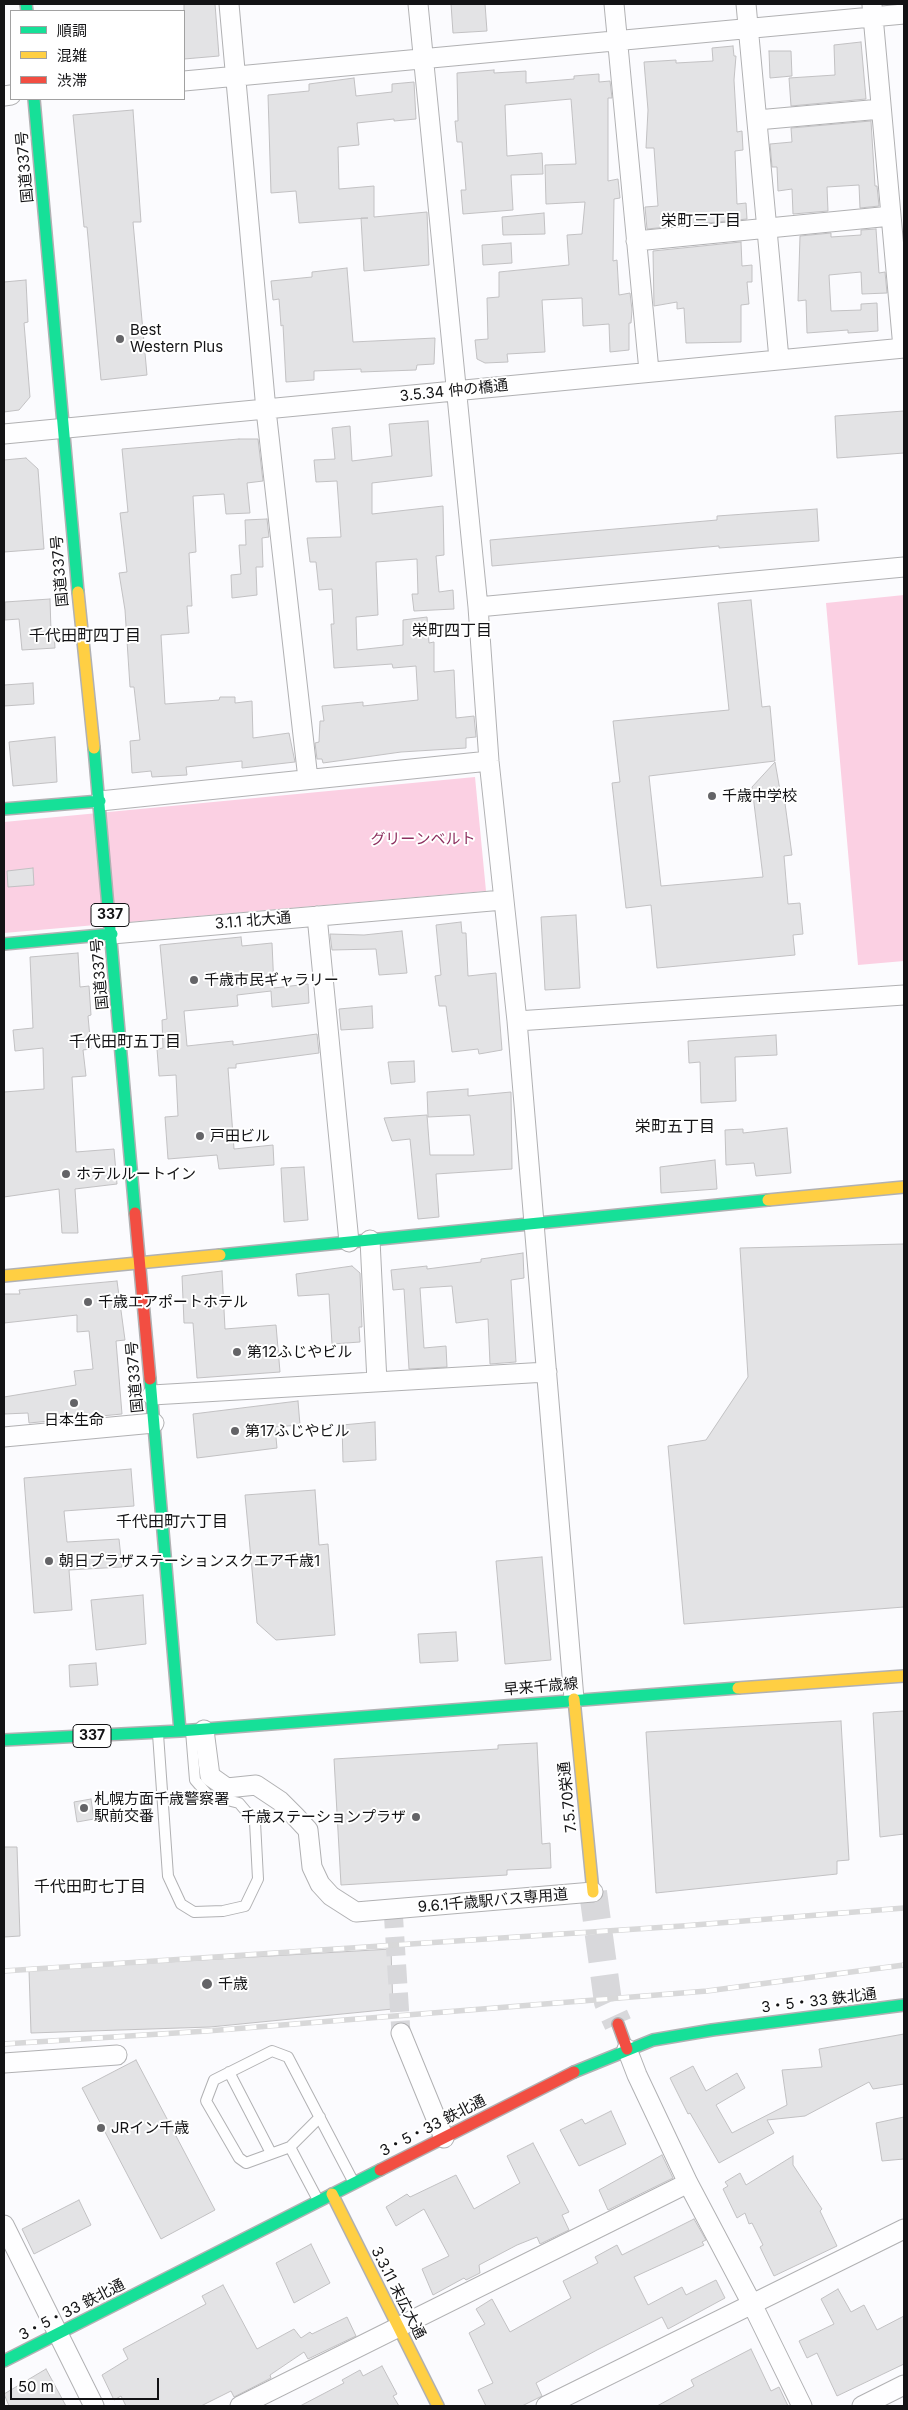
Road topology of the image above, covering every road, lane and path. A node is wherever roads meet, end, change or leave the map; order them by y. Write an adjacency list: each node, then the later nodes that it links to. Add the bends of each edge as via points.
1 (229, 4): 10 (street)
2 (418, 4): 9 (street)
3 (614, 4): 8 (street)
4 (746, 4): 7 (street)
5 (872, 10): 6 (street); 7 (street); 13 (street)
6 (904, 14)
7 (748, 27): 8 (street); 14 (street)
8 (617, 39): 9 (street); 17 (street)
9 (422, 57): 10 (street); 21 (street)
10 (235, 76): 11 (street); 22 (street)
11 (185, 81)
12 (34, 100): 23 (main road, 国道337号 / 337)
13 (881, 109): 14 (street); 15 (street)
14 (757, 120): 16 (street)
15 (891, 216): 16 (street); 18 (street)
16 (767, 229): 17 (street); 19 (street)
17 (636, 241): 20 (street)
18 (904, 348): 19 (street, 3.5.34 仲の橋通)
19 (779, 359): 20 (street, 3.5.34 仲の橋通)
20 (649, 372): 21 (street, 3.5.34 仲の橋通)
21 (456, 390): 22 (street, 3.5.34 仲の橋通); 26 (street)
22 (266, 410): 23 (street, 3.5.34 仲の橋通); 28 (street)
23 (62, 429): 24 (street, 3.5.34 仲の橋通); 29 (main road, 国道337号 / 337)
24 (4, 434)
25 (904, 567): 26 (street)
26 (478, 607): 27 (street)
27 (488, 761): 28 (street); 31 (street)
28 (308, 779): 29 (street)
29 (100, 801): 30 (main road); 33 (main road, 国道337号 / 337)
30 (4, 808)
31 (503, 900): 32 (street, 3.1.1 北大通); 36 (street)
32 (317, 916): 33 (street, 3.1.1 北大通); 40 (street)
33 (112, 934): 34 (main road, 3.1.1 北大通); 41 (main road, 国道337号 / 337)
34 (4, 944)
35 (904, 995): 36 (street)
36 (517, 1021): 38 (street)
37 (904, 1187): 38 (main road)
38 (535, 1224): 39 (main road); 43 (street)
39 (370, 1240): 40 (main road); 44 (street)
40 (349, 1242): 41 (main road)
41 (140, 1262): 42 (main road); 45 (main road, 国道337号 / 337)
42 (4, 1276)
43 (547, 1372): 44 (street); 49 (street)
44 (377, 1382): 45 (street)
45 (152, 1395): 46 (main road, 国道337号 / 337)
46 (154, 1423): 47 (street); 50 (main road, 国道337号 / 337)
47 (4, 1437)
48 (904, 1676): 49 (main road, 早来千歳線)
49 (574, 1699): 50 (main road, 早来千歳線); 53 (main road, 7.5.70栄通)
50 (192, 1731): 51 (main road, 337); 51 (lane, via 195,1780 208,1795 239,1803 256,1822 258,1879 244,1906 223,1911 194,1912 181,1904 168,1876); 53 (street, 9.6.1千歳駅バス専用道, via 210,1776 227,1788 256,1785 280,1801 302,1822 308,1830 312,1867 320,1884 331,1896 356,1912)
51 (158, 1733): 52 (main road, 337)
52 (4, 1740)
53 (593, 1892)
54 (904, 2005): 57 (main road, 3・5・33 鉄北通, via 712,2030 653,2040)
55 (618, 2024): 57 (main road)
56 (401, 2033): 62 (street)
57 (627, 2050): 62 (main road, 3・5・33 鉄北通, via 589,2064); 66 (street)
58 (117, 2055): 59 (street)
59 (4, 2063)
60 (229, 2072): 61 (lane, via 272,2051 288,2057); 64 (lane); 64 (lane, via 214,2080 206,2101 239,2158 246,2163)
61 (320, 2117): 63 (lane); 65 (lane)
62 (444, 2138): 65 (main road, 3・5・33 鉄北通)
63 (290, 2147): 64 (lane); 68 (lane)
64 (271, 2153)
65 (354, 2183): 67 (main road, 3・5・33 鉄北通)
66 (688, 2183): 71 (street); 72 (street)
67 (332, 2194): 68 (main road, 3・5・33 鉄北通); 72 (main road, 3.3.11 末広大通)
68 (318, 2201): 73 (main road, 3・5・33 鉄北通)
69 (4, 2226): 73 (street)
70 (904, 2229): 71 (street)
71 (752, 2304): 79 (street); 80 (street)
72 (399, 2327): 77 (street); 78 (main road, 3.3.11 末広大通)
73 (59, 2335): 74 (main road, 3・5・33 鉄北通); 76 (street)
74 (4, 2361)
75 (904, 2385): 81 (street)
76 (94, 2406)
77 (240, 2406)
78 (438, 2406)
79 (546, 2406)
80 (802, 2406)
81 (862, 2406)

